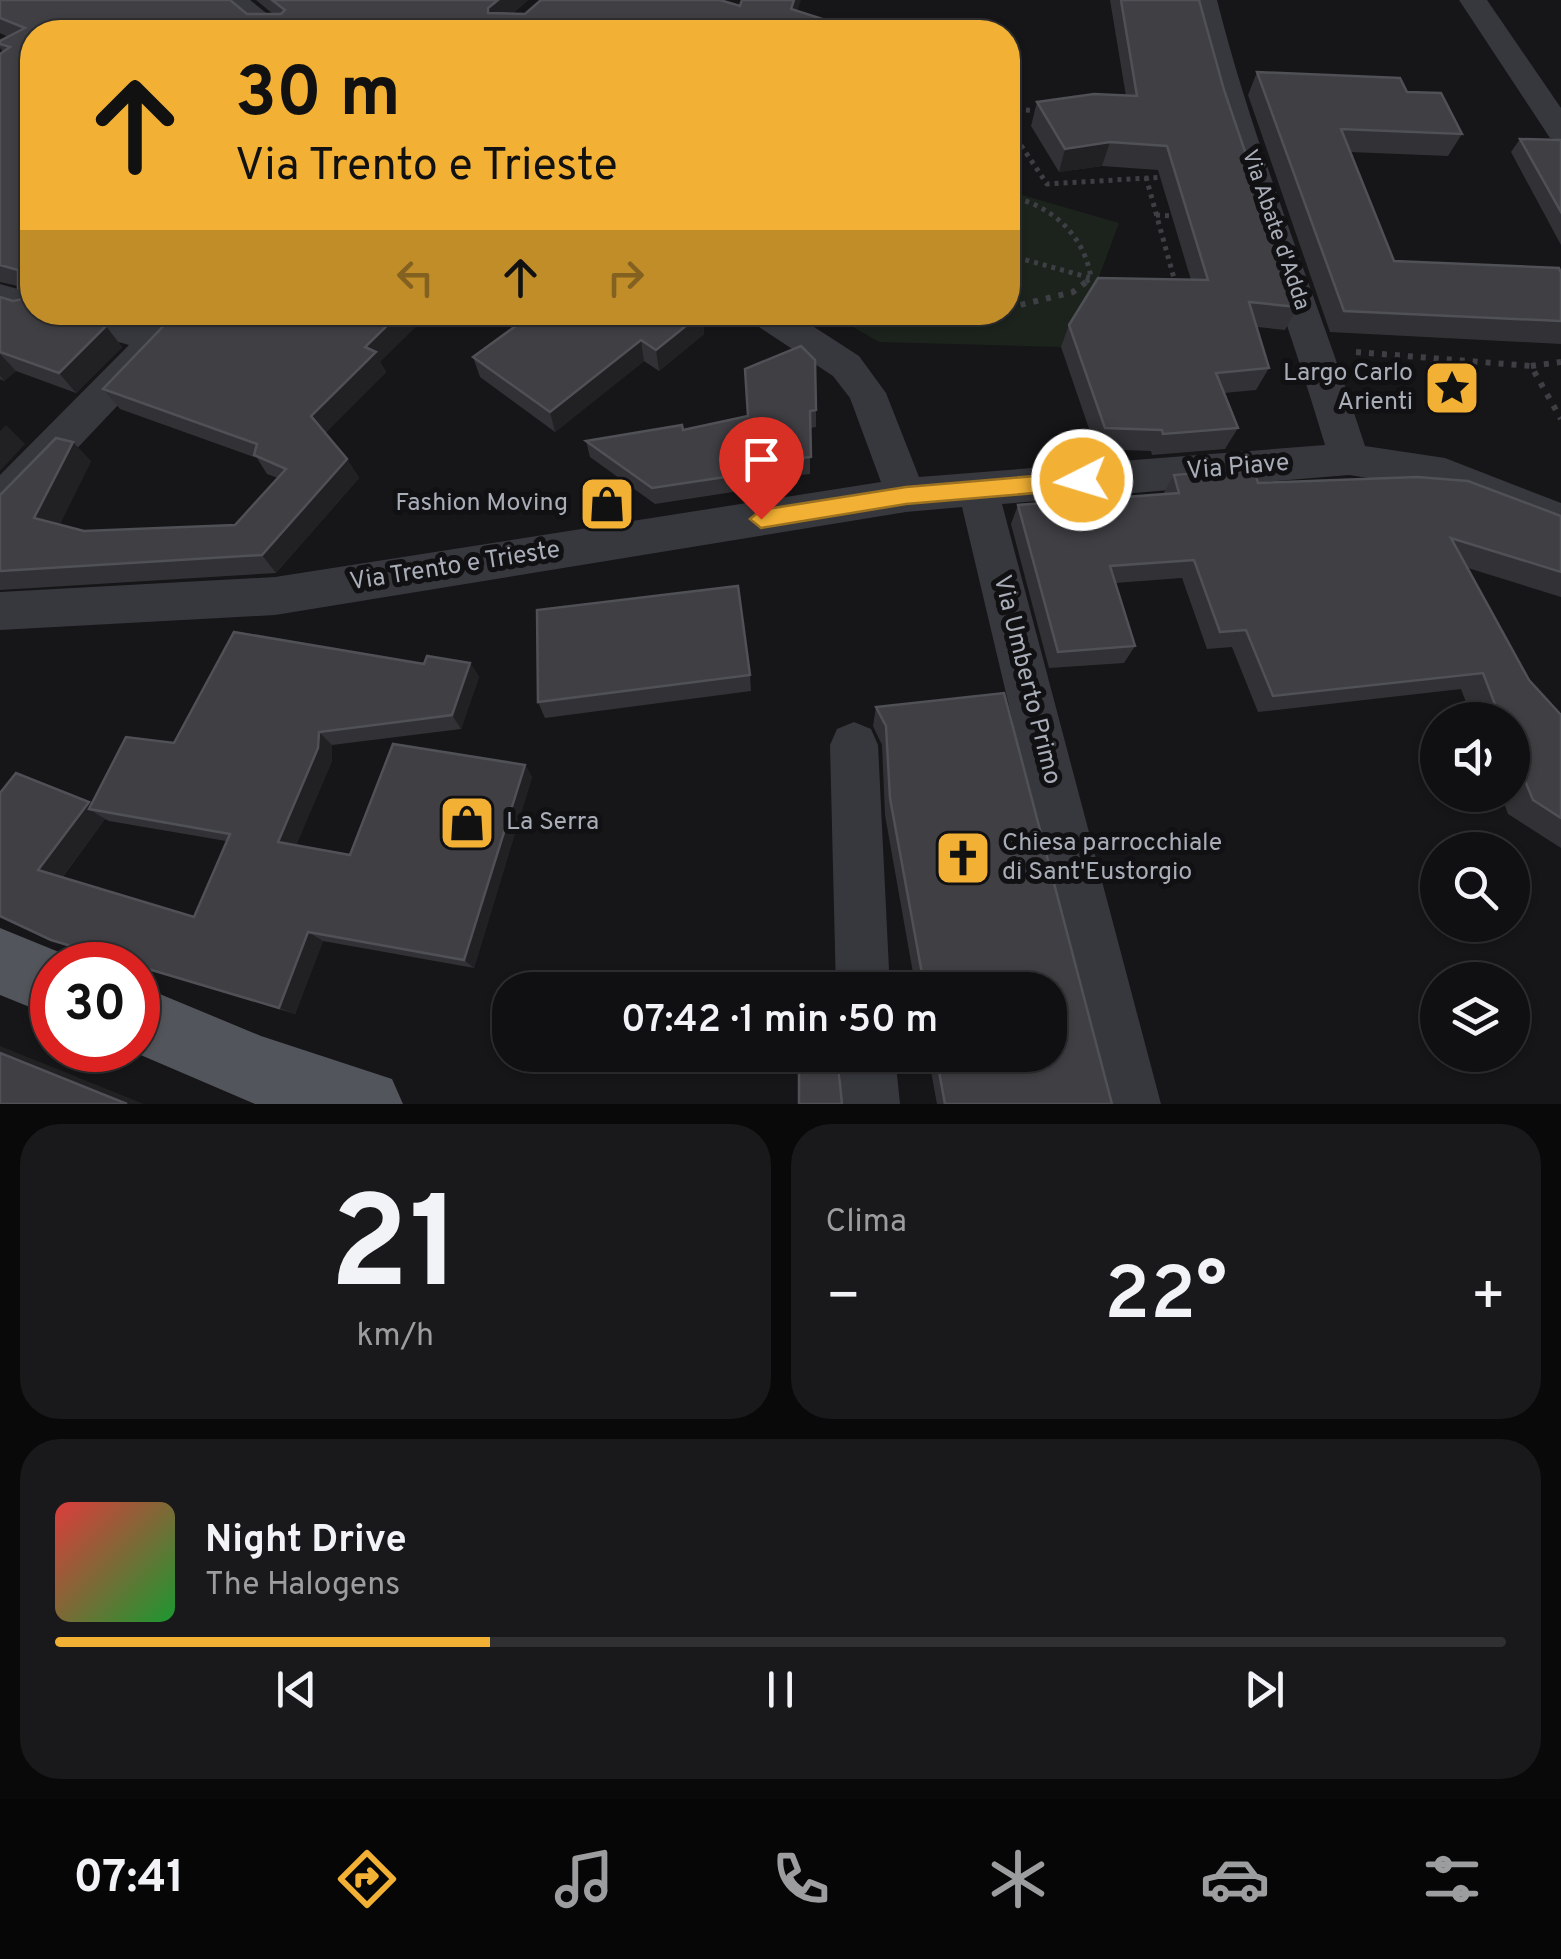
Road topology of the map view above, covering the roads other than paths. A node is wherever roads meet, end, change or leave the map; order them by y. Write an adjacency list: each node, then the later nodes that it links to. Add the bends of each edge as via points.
1 (233, 0): 4 (street)
2 (1203, 0): 10 (street, Via Abate d'Adda, via 1221,76)
3 (1473, 0): 5 (street)
4 (260, 20)
5 (1561, 131)
6 (104, 325): 9 (street)
7 (173, 325): 9 (street)
8 (814, 325): 12 (street, via 867,393)
9 (156, 340): 13 (street)
10 (1349, 458): 11 (street, Via Piave); 14 (street, Via Piave, via 1445,474)
11 (978, 489): 12 (street, Via Piave); 24 (street, Via Umberto Primo)
12 (906, 496): 15 (street, Via Trento e Trieste, via 274,596)
13 (0, 502)
14 (1561, 520)
15 (0, 611)
16 (854, 745): 18 (street)
17 (0, 961): 19 (main road)
18 (862, 972)
19 (30, 974)
20 (160, 1028): 22 (main road, via 260,1071)
21 (868, 1072): 23 (street)
22 (367, 1104)
23 (870, 1104)
24 (1132, 1104)

